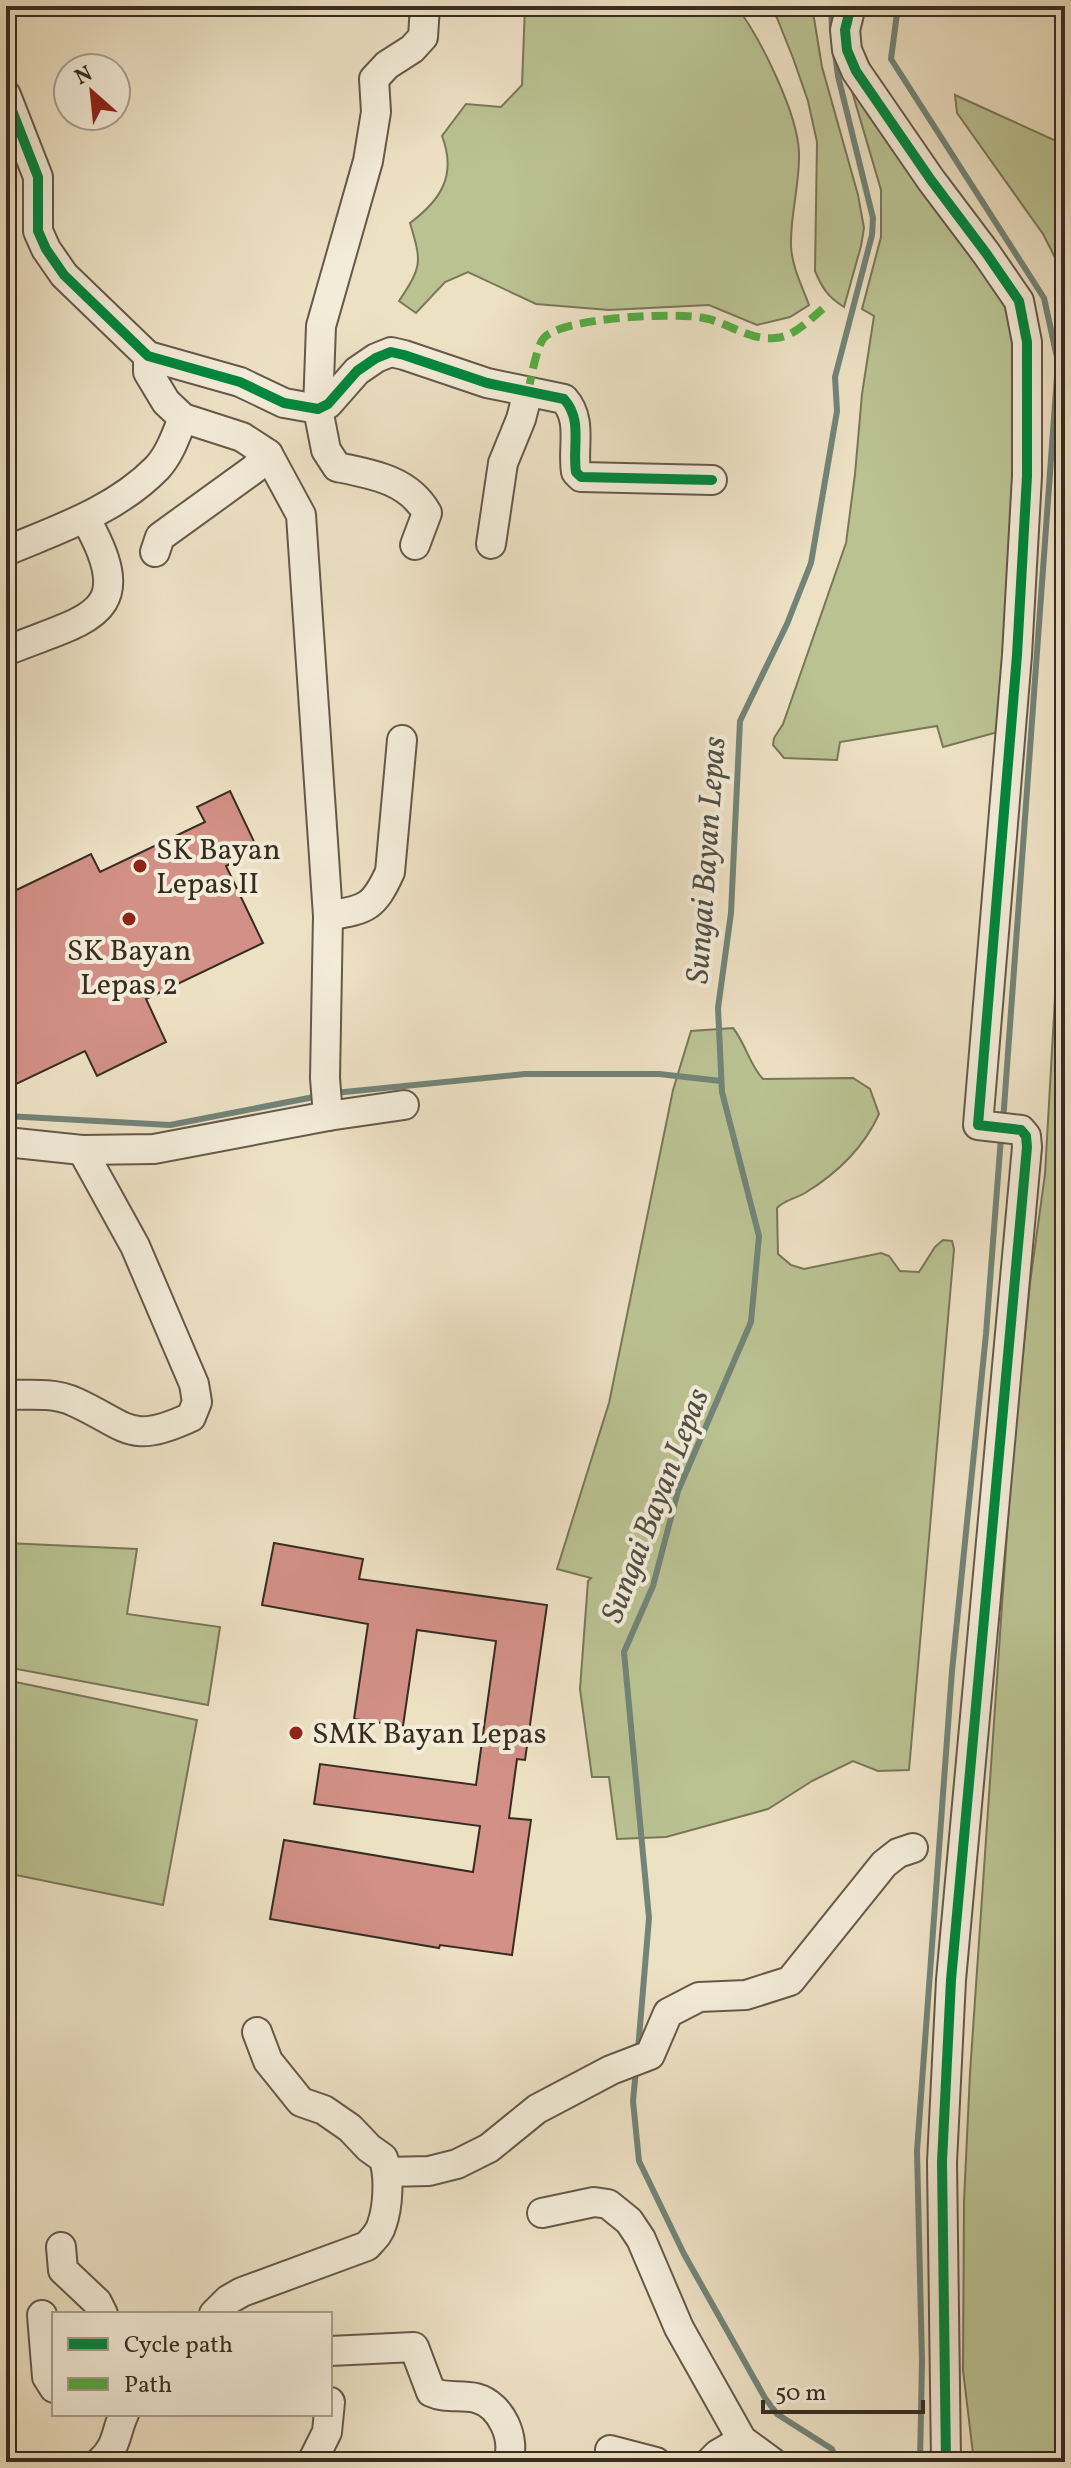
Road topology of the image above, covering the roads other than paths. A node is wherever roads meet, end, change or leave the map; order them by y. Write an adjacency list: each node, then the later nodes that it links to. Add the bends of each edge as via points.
1 (425, 6): 6 (street, via 423,37 374,79 376,112 368,161 321,326)
2 (851, 6): 43 (street, via 845,30 856,71 1019,301 1027,342 1027,476 1017,655 978,1125 1021,1130 1027,1147 949,2010 942,2162)
3 (6, 95): 4 (street, via 38,177 38,231 46,249 64,275)
4 (148, 356): 6 (street, via 240,382 284,403); 7 (street, via 155,386)
5 (528, 392): 6 (street, via 391,352 357,371); 9 (street, via 564,399 571,407 577,431 576,472 581,477); 11 (street, via 503,463)
6 (318, 409): 12 (street, via 326,450 337,467 379,476 418,497 427,513)
7 (183, 418): 8 (street, via 242,437); 10 (street, via 158,467)
8 (268, 454): 14 (street, via 160,537); 17 (street, via 301,515)
9 (712, 480)
10 (85, 518): 13 (street); 15 (street, via 103,549 109,574 106,599 78,622)
11 (491, 544)
12 (415, 545)
13 (6, 551)
14 (155, 552)
15 (6, 651)
16 (402, 740): 17 (street, via 390,872 372,903)
17 (328, 916): 18 (street)
18 (327, 1103): 19 (street); 21 (street, via 154,1149)
19 (404, 1105)
20 (6, 1142): 21 (street)
21 (82, 1150): 22 (street, via 135,1246 197,1402 191,1417 141,1433 60,1397)
22 (6, 1395)
23 (913, 1848): 25 (street, via 884,1864 790,1981 746,1995 699,1997 668,2013 650,2055 537,2109 489,2148 429,2171)
24 (257, 2032): 25 (street, via 268,2061 301,2102 350,2128 383,2158)
25 (387, 2172): 29 (street, via 383,2222 367,2246 242,2292)
26 (542, 2213): 35 (street, via 594,2202 608,2204 629,2221 679,2328)
27 (61, 2247): 28 (street, via 63,2270)
28 (102, 2312)
29 (216, 2312)
30 (42, 2315): 32 (street)
31 (332, 2351): 39 (street, via 414,2347 431,2392 477,2398 501,2416 512,2452)
32 (52, 2385)
33 (123, 2416): 37 (street, via 117,2441)
34 (329, 2416): 38 (street)
35 (742, 2440): 41 (street); 42 (street)
36 (610, 2450): 40 (street)
37 (100, 2462)
38 (312, 2462)
39 (508, 2462)
40 (656, 2462)
41 (710, 2462)
42 (772, 2462)
43 (946, 2462)

